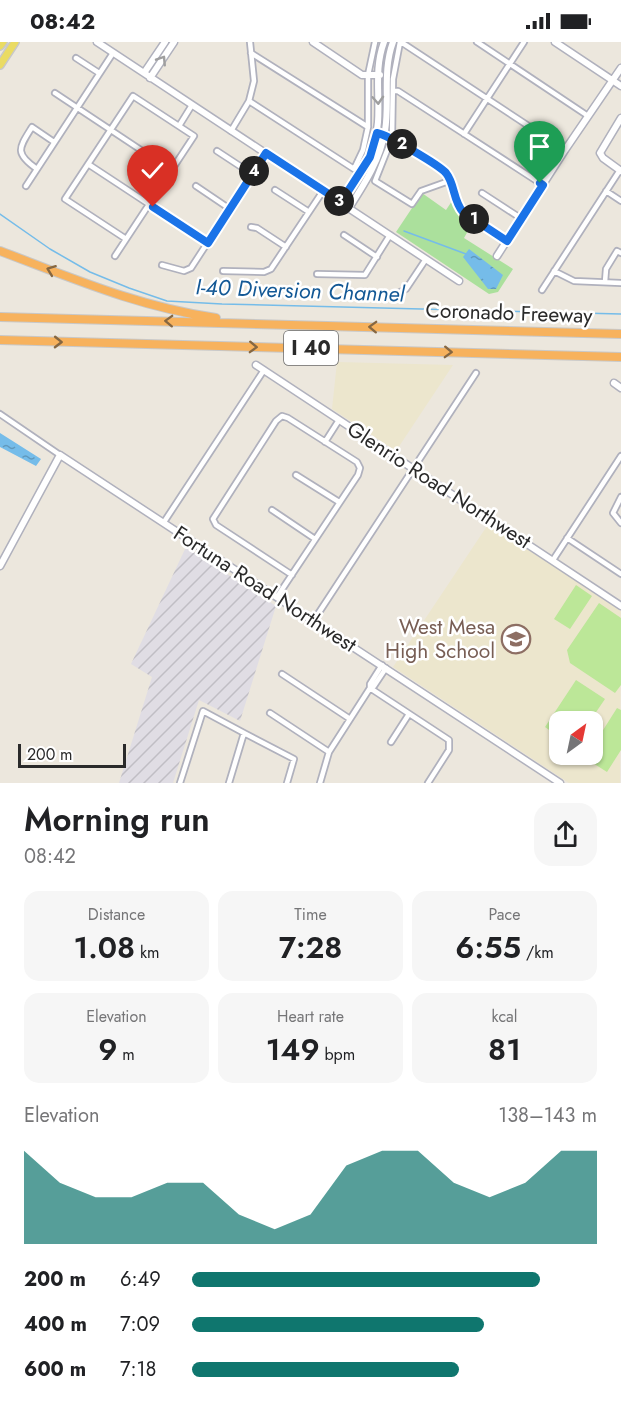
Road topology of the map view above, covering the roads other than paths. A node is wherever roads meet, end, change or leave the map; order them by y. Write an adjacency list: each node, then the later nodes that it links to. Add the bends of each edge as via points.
1 (3, 42): 15 (main road)
2 (15, 42): 19 (main road)
3 (98, 42): 16 (street)
4 (165, 42): 23 (street)
5 (174, 42): 27 (street, one-way to 5)
6 (250, 42): 17 (street)
7 (313, 42): 24 (street, via 362,75)
8 (375, 42): 24 (street)
9 (384, 42): 25 (street)
10 (393, 42): 26 (street)
11 (400, 42): 30 (street); 32 (street)
12 (477, 42): 20 (street)
13 (524, 42): 20 (street)
14 (555, 42): 28 (street)
15 (0, 46)
16 (113, 52): 22 (street); 23 (street)
17 (251, 53): 33 (street, via 254,81); 39 (street)
18 (76, 58): 22 (street)
19 (0, 64)
20 (510, 64): 32 (street); 36 (street)
21 (621, 68): 28 (street)
22 (99, 73): 35 (street)
23 (144, 73): 27 (street)
24 (368, 75): 25 (street); 39 (street)
25 (377, 75): 26 (street); 42 (street, one-way to 42)
26 (386, 75): 42 (street, via 386,110)
27 (150, 78): 34 (street)
28 (612, 80): 29 (street); 36 (street)
29 (621, 86)
30 (393, 91): 43 (street); 44 (street)
31 (55, 93): 35 (street)
32 (487, 99): 43 (street); 46 (street)
33 (249, 100): 39 (street, via 354,169); 41 (street)
34 (192, 105): 38 (street); 41 (street)
35 (76, 108): 40 (street); 45 (street)
36 (588, 116): 46 (street)
37 (621, 118): 52 (street, via 600,153)
38 (179, 126): 40 (street, via 133,96); 51 (street, via 194,136)
39 (368, 127)
40 (110, 130): 49 (street); 51 (street)
41 (231, 131): 48 (street)
42 (380, 134): 44 (street); 63 (street); 66 (street, via 373,169)
43 (464, 134): 55 (street)
44 (392, 138): 54 (street, via 446,174); 54 (street, via 375,181 412,204 421,191)
45 (54, 142): 50 (street); 50 (street, via 32,127 23,141 21,154)
46 (565, 150): 55 (street)
47 (217, 151): 53 (street)
48 (266, 153): 53 (street); 59 (street)
49 (88, 164): 64 (street); 72 (street, via 65,198)
50 (37, 169): 56 (street)
51 (171, 170): 64 (street)
52 (620, 170): 60 (street)
53 (252, 174): 65 (street)
54 (449, 181): 73 (street, via 463,212)
55 (543, 185): 68 (street)
56 (26, 186)
57 (196, 186): 65 (street)
58 (275, 190): 67 (street)
59 (323, 191): 63 (street); 67 (street)
60 (606, 191): 62 (street); 84 (street)
61 (482, 193): 68 (street)
62 (621, 201)
63 (341, 202): 66 (street)
64 (149, 204): 72 (street); 74 (street)
65 (230, 208): 74 (street)
66 (349, 208): 71 (street)
67 (309, 212): 75 (street)
68 (522, 219): 73 (street)
69 (251, 227): 75 (street)
70 (344, 235): 80 (street)
71 (390, 235): 80 (street); 81 (street)
72 (126, 239): 78 (street)
73 (507, 241): 79 (street)
74 (208, 243): 82 (street, via 188,270)
75 (286, 247): 83 (street, via 268,271)
76 (0, 250): 92 (highway, one-way to 76, via 141,303)
77 (621, 253): 87 (street, via 617,251 608,263)
78 (116, 256)
79 (497, 256)
80 (376, 257): 85 (street, via 365,275)
81 (426, 259): 86 (street); 90 (street, via 406,289)
82 (162, 265)
83 (223, 271)
84 (554, 271): 87 (street, via 574,281); 89 (street)
85 (317, 274)
86 (459, 281)
87 (605, 282): 88 (street)
88 (621, 283)
89 (542, 290)
90 (400, 291)
91 (0, 317): 92 (highway, Coronado Freeway / I 40, one-way to 91)
92 (248, 324): 93 (highway, Coronado Freeway / I 40, one-way to 92)
93 (621, 334)
94 (0, 340): 95 (highway, Coronado Freeway / I 40)
95 (33, 341): 96 (highway); 97 (highway, Coronado Freeway / I 40, one-way to 97)
96 (0, 345)
97 (621, 357)
98 (256, 365): 99 (street, Glenrio Road Northwest)
99 (264, 370): 104 (street, Glenrio Road Northwest); 113 (street)
100 (476, 373): 108 (street)
101 (614, 383): 102 (street)
102 (621, 388)
103 (0, 414): 106 (street, Fortuna Road Northwest)
104 (339, 420): 105 (street); 108 (street, Glenrio Road Northwest)
105 (325, 442): 111 (street, via 357,462 360,468); 120 (street, via 288,418 276,421 213,519 216,525)
106 (60, 454): 113 (street, Fortuna Road Northwest); 118 (street)
107 (621, 456): 116 (street)
108 (414, 469): 117 (street, Glenrio Road Northwest); 123 (street)
109 (296, 475): 111 (street)
110 (621, 497): 114 (street, via 613,513)
111 (339, 502): 115 (street)
112 (272, 510): 115 (street)
113 (165, 522): 121 (street, Fortuna Road Northwest)
114 (621, 523)
115 (315, 538): 120 (street)
116 (567, 538): 117 (street); 119 (street)
117 (553, 560): 122 (street, Glenrio Road Northwest)
118 (0, 566)
119 (621, 573)
120 (292, 574): 121 (street)
121 (278, 597): 123 (street, Fortuna Road Northwest)
122 (621, 606)
123 (314, 621): 124 (street, Fortuna Road Northwest)
124 (384, 667): 126 (street); 138 (street, Fortuna Road Northwest)
125 (282, 674): 129 (street)
126 (370, 688): 128 (street); 129 (street)
127 (270, 713): 132 (street)
128 (409, 714): 131 (street); 137 (street, via 449,740 449,750)
129 (350, 719): 132 (street)
130 (244, 733): 133 (street, via 203,711); 134 (street); 135 (street, via 294,759)
131 (391, 742)
132 (329, 752): 136 (street)
133 (180, 783)
134 (229, 783)
135 (287, 783)
136 (320, 783)
137 (428, 783)
138 (560, 783)

